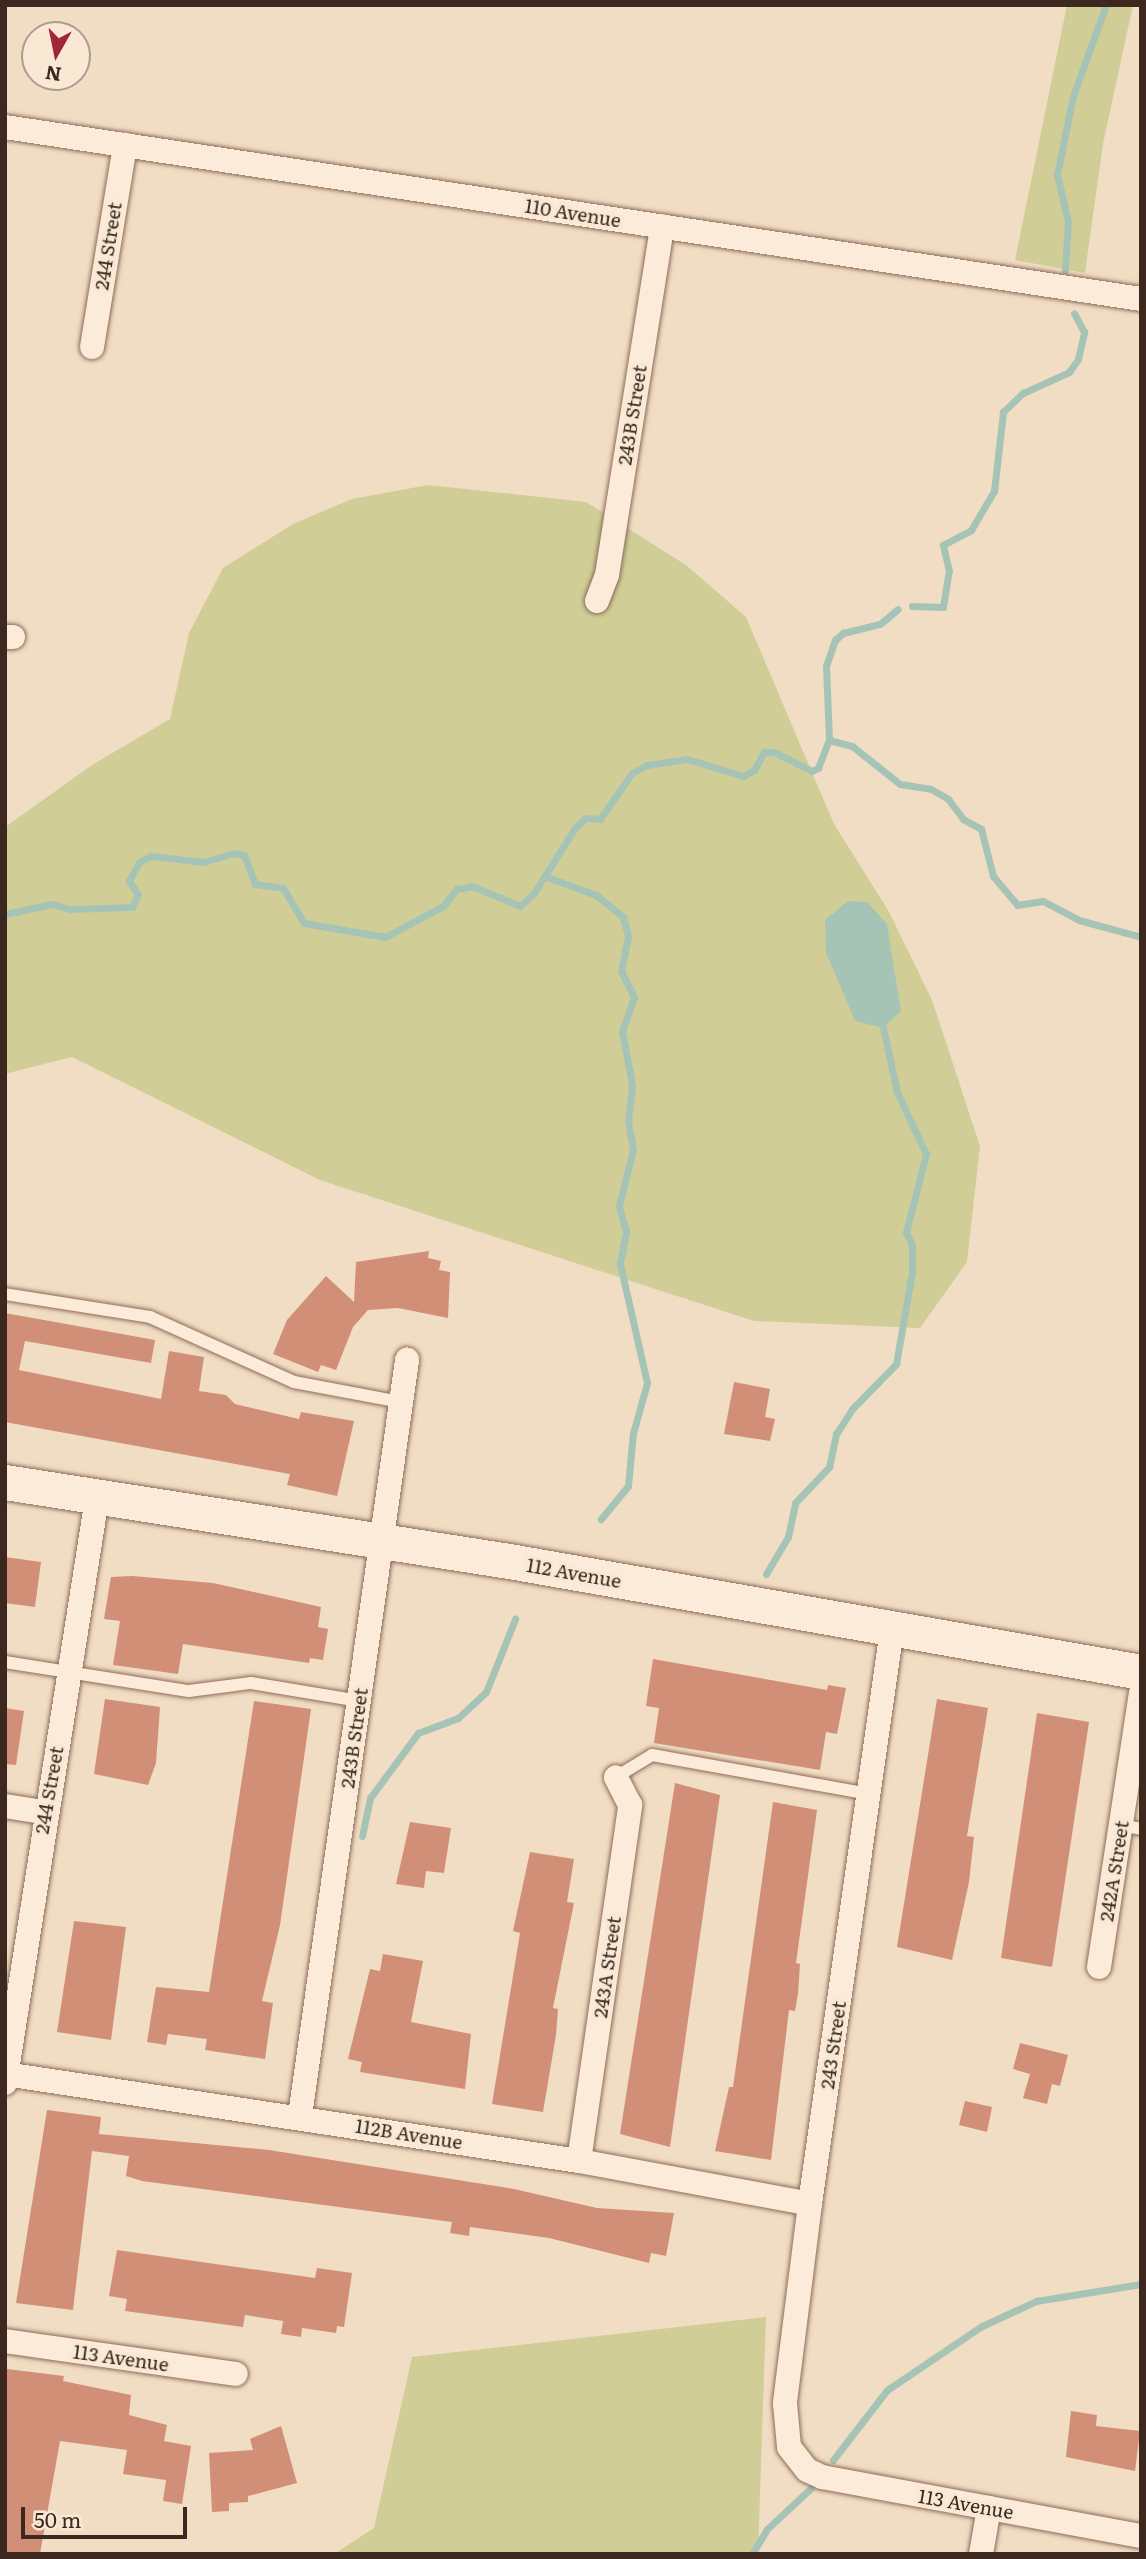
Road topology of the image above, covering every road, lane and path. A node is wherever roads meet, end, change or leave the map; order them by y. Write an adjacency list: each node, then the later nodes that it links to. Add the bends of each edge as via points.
1 (5, 127): 2 (street, 110 Avenue)
2 (125, 145): 3 (street, 110 Avenue); 5 (street, 244 Street)
3 (662, 226): 4 (street, 110 Avenue); 6 (street, 243B Street, via 607,575)
4 (1141, 299)
5 (92, 347)
6 (597, 601)
7 (5, 1294): 9 (lane, via 150,1317 294,1382)
8 (407, 1360): 9 (street, 243B Street)
9 (401, 1402): 12 (street, 243B Street)
10 (5, 1482): 11 (main road, 112 Avenue)
11 (97, 1498): 12 (main road, 112 Avenue); 15 (street, 244 Street)
12 (383, 1541): 13 (main road, 112 Avenue); 18 (street, 243B Street)
13 (892, 1629): 16 (main road, 112 Avenue); 20 (street, 243 Street)
14 (5, 1662): 15 (lane)
15 (72, 1672): 18 (lane, via 189,1691 251,1683); 22 (street, 244 Street)
16 (1141, 1672)
17 (1141, 1693): 23 (street, 242A Street)
18 (360, 1701): 26 (street, 243B Street)
19 (615, 1777): 20 (lane, via 652,1755); 27 (street, 243A Street, via 630,1805)
20 (869, 1794): 28 (street, 243 Street)
21 (5, 1806): 22 (street)
22 (43, 1812): 25 (street, 244 Street)
23 (1131, 1827): 24 (street, 242A Street)
24 (1099, 1967)
25 (6, 2077): 26 (street, 112B Avenue)
26 (300, 2116): 27 (street, 112B Avenue)
27 (579, 2161): 28 (street, 112B Avenue)
28 (810, 2204): 31 (street, 243 Street, via 785,2403 784,2427)
29 (5, 2341): 30 (street, 113 Avenue)
30 (236, 2374)
31 (797, 2459): 32 (street, 113 Avenue, via 822,2477)
32 (989, 2508): 33 (street, 113 Avenue); 34 (street)
33 (1141, 2536)
34 (981, 2554)

